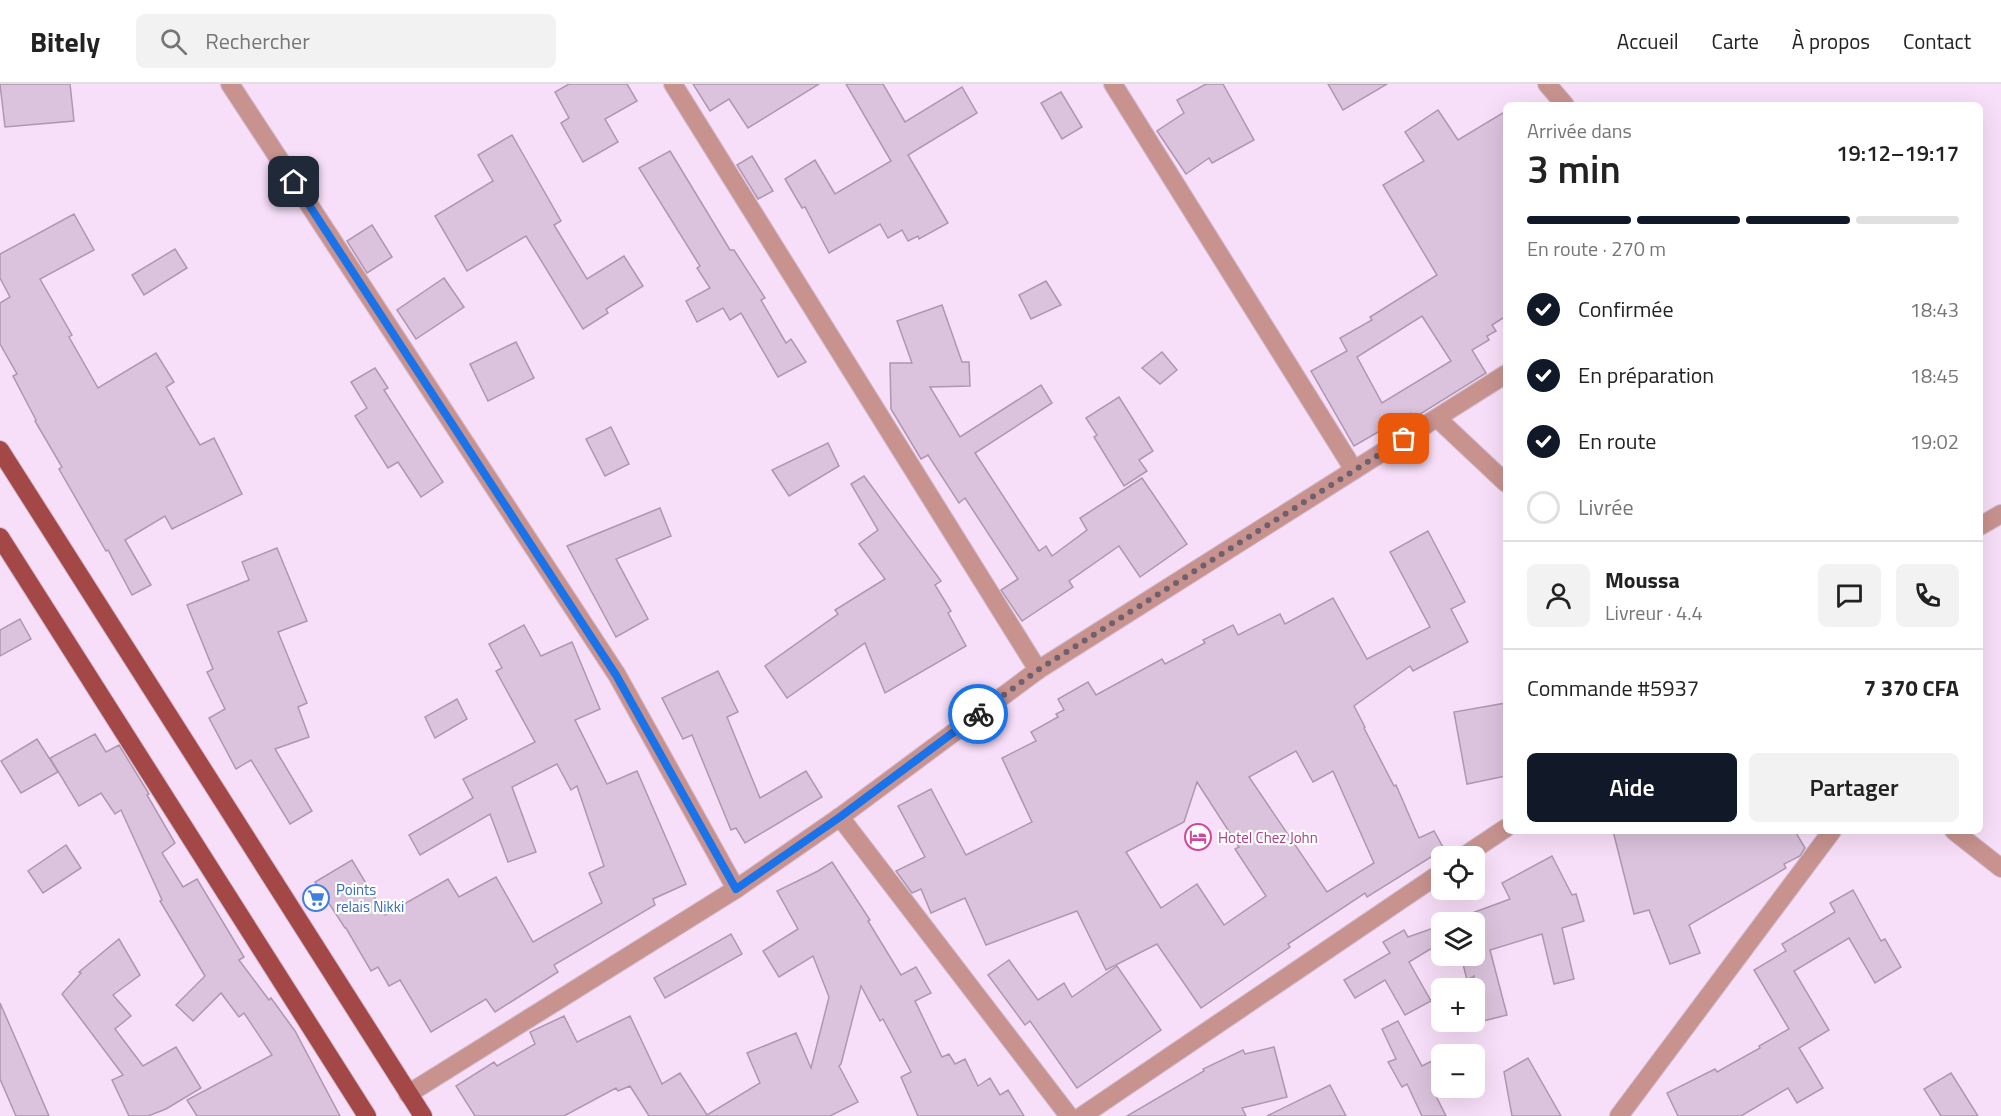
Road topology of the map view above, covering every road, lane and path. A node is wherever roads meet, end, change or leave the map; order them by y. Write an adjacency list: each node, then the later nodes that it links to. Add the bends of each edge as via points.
1 (230, 84): 22 (street, via 616,675)
2 (673, 84): 14 (street)
3 (1113, 84): 9 (street)
4 (1547, 84): 5 (street)
5 (1562, 102)
6 (1503, 376): 7 (street)
7 (1437, 418): 9 (street); 10 (street)
8 (0, 450): 23 (main road)
9 (1354, 470): 14 (street)
10 (1503, 480)
11 (2001, 514): 12 (street)
12 (1983, 524)
13 (0, 537): 24 (main road)
14 (1038, 670): 15 (street)
15 (840, 817): 22 (street); 26 (street)
16 (1503, 830): 19 (street)
17 (1830, 834): 28 (street)
18 (1958, 834): 20 (street)
19 (1479, 846)
20 (2001, 868)
21 (1431, 879): 27 (street)
22 (736, 889): 23 (street)
23 (408, 1094): 25 (main road)
24 (363, 1115)
25 (423, 1116)
26 (1069, 1116)
27 (1082, 1116)
28 (1619, 1116)

